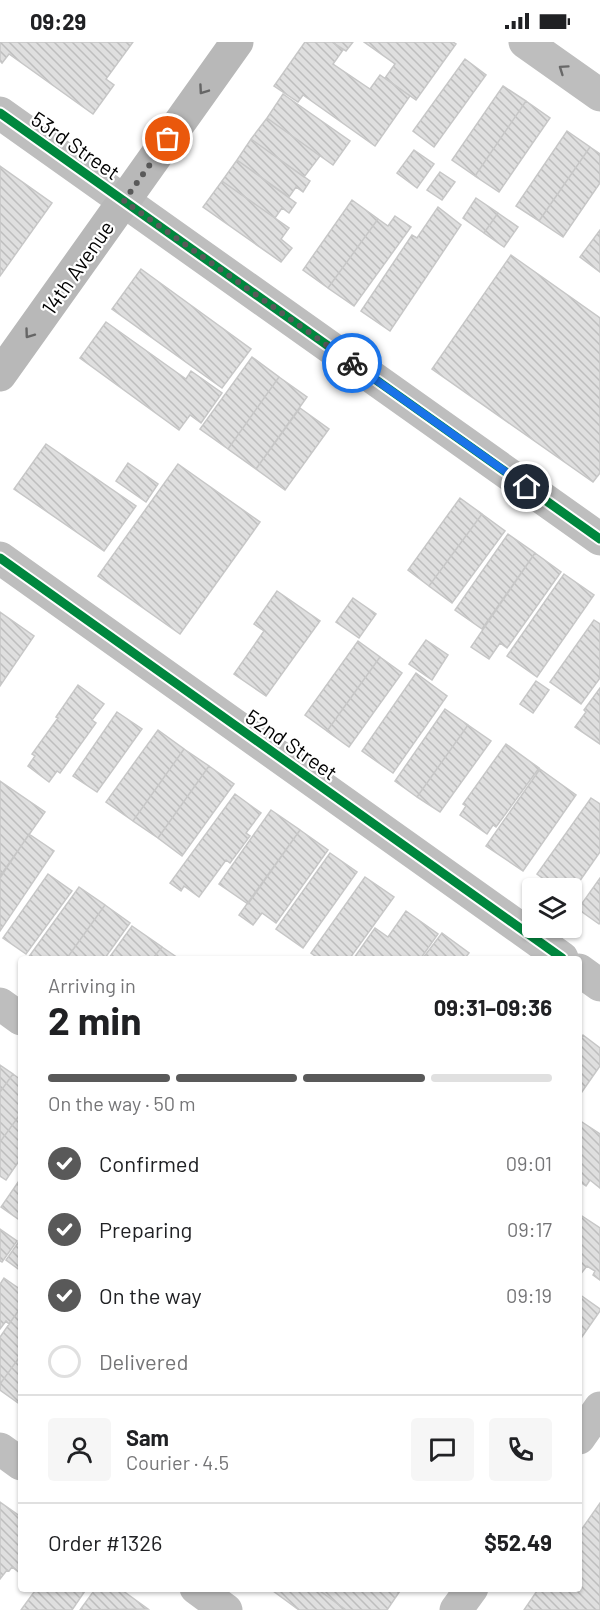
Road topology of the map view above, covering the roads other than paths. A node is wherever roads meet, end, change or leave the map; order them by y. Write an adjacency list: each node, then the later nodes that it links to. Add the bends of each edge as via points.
1 (237, 42): 5 (main road, 14th Avenue, one-way to 5)
2 (525, 42): 3 (street, one-way to 2)
3 (600, 95)
4 (0, 113): 5 (street, 53rd Street)
5 (124, 201): 6 (main road, 14th Avenue, one-way to 6); 7 (street, 53rd Street)
6 (0, 375)
7 (600, 539)
8 (0, 558): 9 (street, 52nd Street)
9 (559, 956)
10 (582, 972): 11 (street)
11 (600, 985)
12 (0, 1004): 13 (street)
13 (18, 1017)
14 (0, 1449): 15 (street)
15 (18, 1462)
16 (201, 1592): 18 (street)
17 (469, 1592): 19 (street)
18 (226, 1610)
19 (456, 1610)

